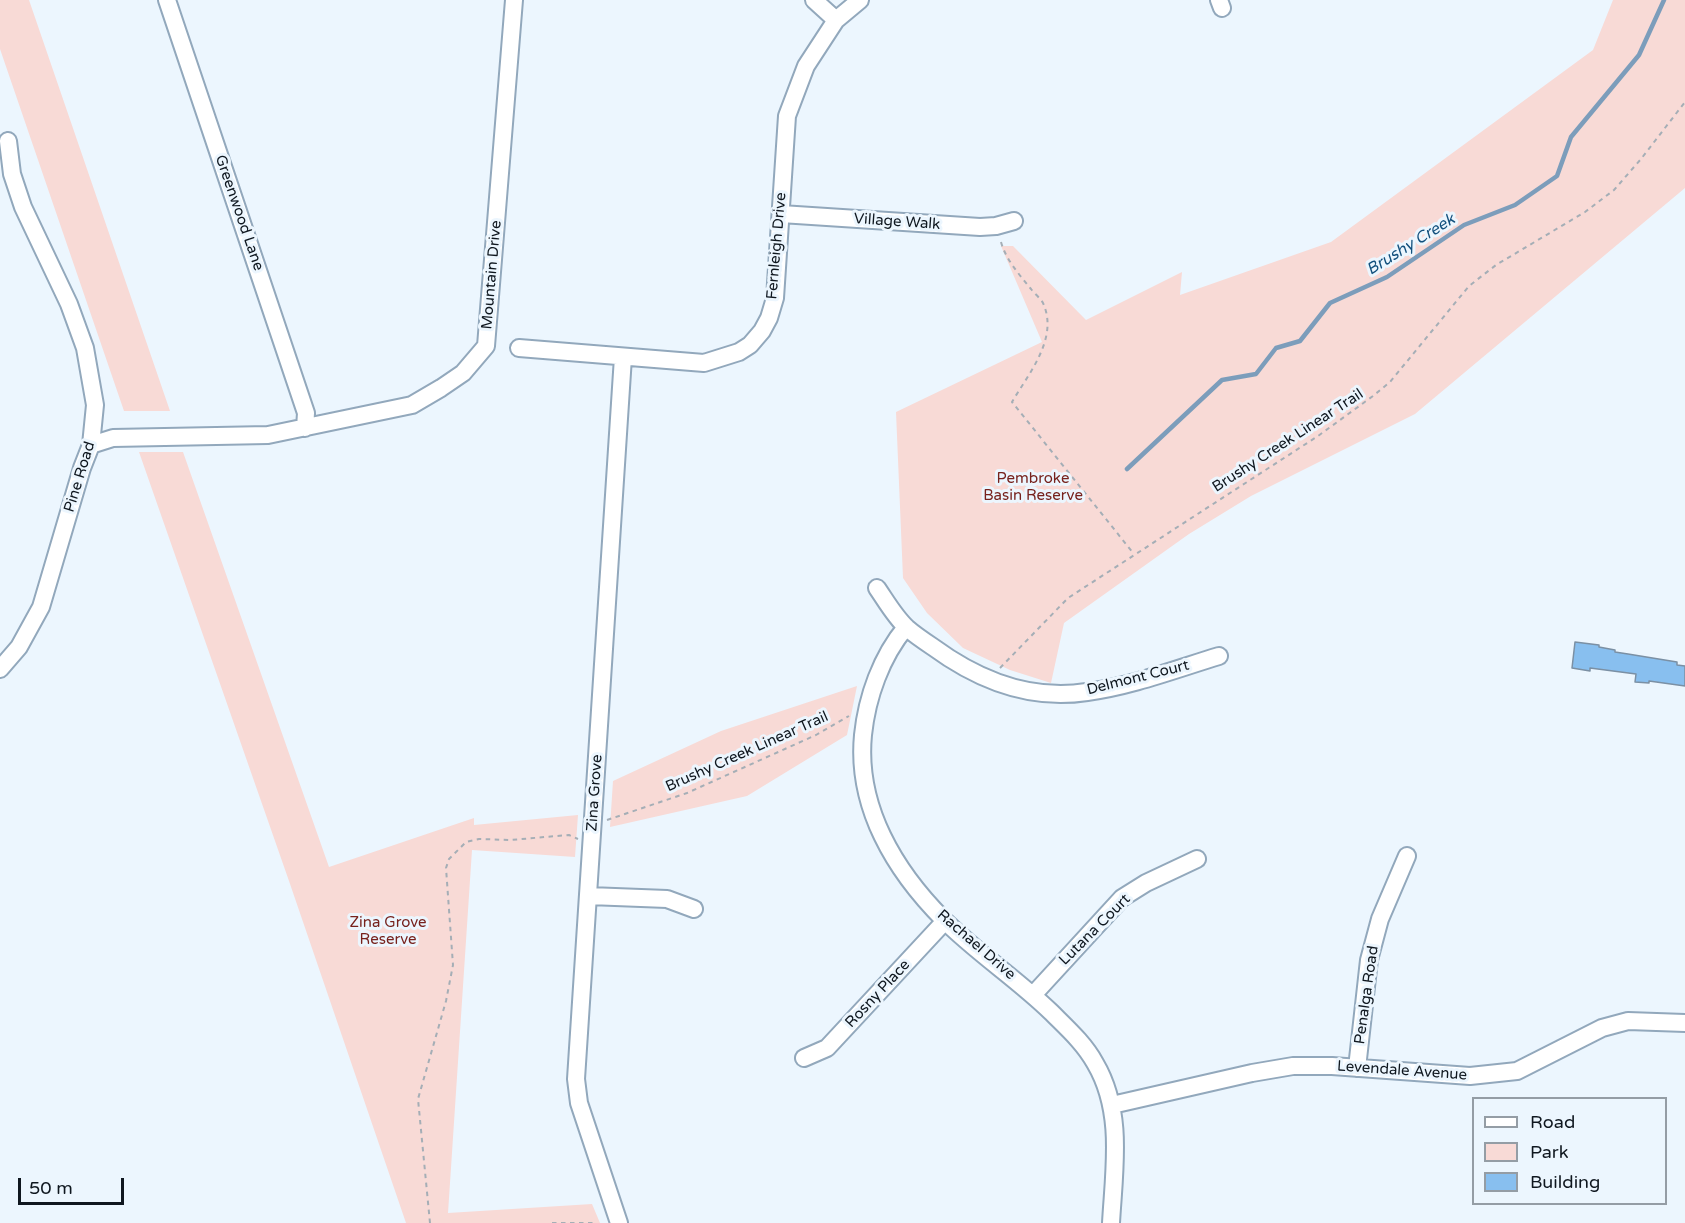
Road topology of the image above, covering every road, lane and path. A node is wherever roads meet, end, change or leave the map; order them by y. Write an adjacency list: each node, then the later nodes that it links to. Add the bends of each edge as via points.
1 (167, 0): 13 (street, Greenwood Lane, via 306,413)
2 (514, 0): 13 (street, Mountain Drive, via 486,346 463,373 412,405)
3 (814, 0): 5 (street)
4 (860, 0): 5 (street, Fernleigh Drive)
5 (836, 20): 8 (street, Fernleigh Drive, via 806,66 787,116)
6 (1685, 102): 15 (path, Brushy Creek Linear Trail, via 1614,190 1586,212 1469,285 1390,382 1373,396 1318,436)
7 (8, 141): 14 (street, Pine Road, via 12,174 23,207 69,304 85,348 95,405)
8 (781, 214): 9 (street, Village Walk, via 980,227); 12 (street, Fernleigh Drive, via 775,298 769,318 750,345 704,363)
9 (1014, 220)
10 (1004, 252): 15 (path, via 1043,303 1047,323 1047,343 1012,402)
11 (519, 348): 12 (street, Fernleigh Drive)
12 (623, 357): 22 (street, Zina Grove)
13 (305, 428): 14 (street, Mountain Drive, via 268,435 112,438)
14 (91, 445): 19 (street, Pine Road, via 41,607 19,647)
15 (1134, 554): 20 (path, Brushy Creek Linear Trail, via 1068,598)
16 (877, 588): 17 (street, Delmont Court)
17 (906, 627): 20 (street, Delmont Court, via 955,663); 21 (street, Rachael Drive, via 885,655)
18 (1219, 656): 20 (street, Delmont Court, via 1140,681 1085,693 1022,691)
19 (0, 669)
20 (987, 680)
21 (866, 714): 22 (path, Brushy Creek Linear Trail, via 851,714 816,735 687,794 611,818 603,822); 27 (street, Rachael Drive, via 862,750 868,800 888,850)
22 (592, 839): 25 (street, Zina Grove); 33 (path, via 569,835 479,839 466,842 449,859 453,966 418,1100)
23 (1407, 856): 31 (street, Penalga Road, via 1380,919 1369,960)
24 (1197, 858): 28 (street, Lutana Court, via 1122,898)
25 (589, 896): 26 (street, via 668,899); 36 (street, Zina Grove, via 576,1078 579,1103)
26 (694, 909)
27 (945, 921): 28 (street, Rachael Drive); 30 (street, Rosny Place, via 827,1048)
28 (1033, 995): 32 (street, Rachael Drive, via 1083,1044 1106,1084)
29 (1685, 1023): 31 (street, Levendale Avenue, via 1628,1020 1602,1028 1517,1071 1493,1075)
30 (804, 1058)
31 (1357, 1068): 32 (street, Levendale Avenue, via 1293,1066)
32 (1112, 1105): 37 (street, Rachael Drive, via 1116,1133)
33 (430, 1223)
34 (552, 1223): 35 (path)
35 (597, 1223)
36 (619, 1223)
37 (1111, 1223)

